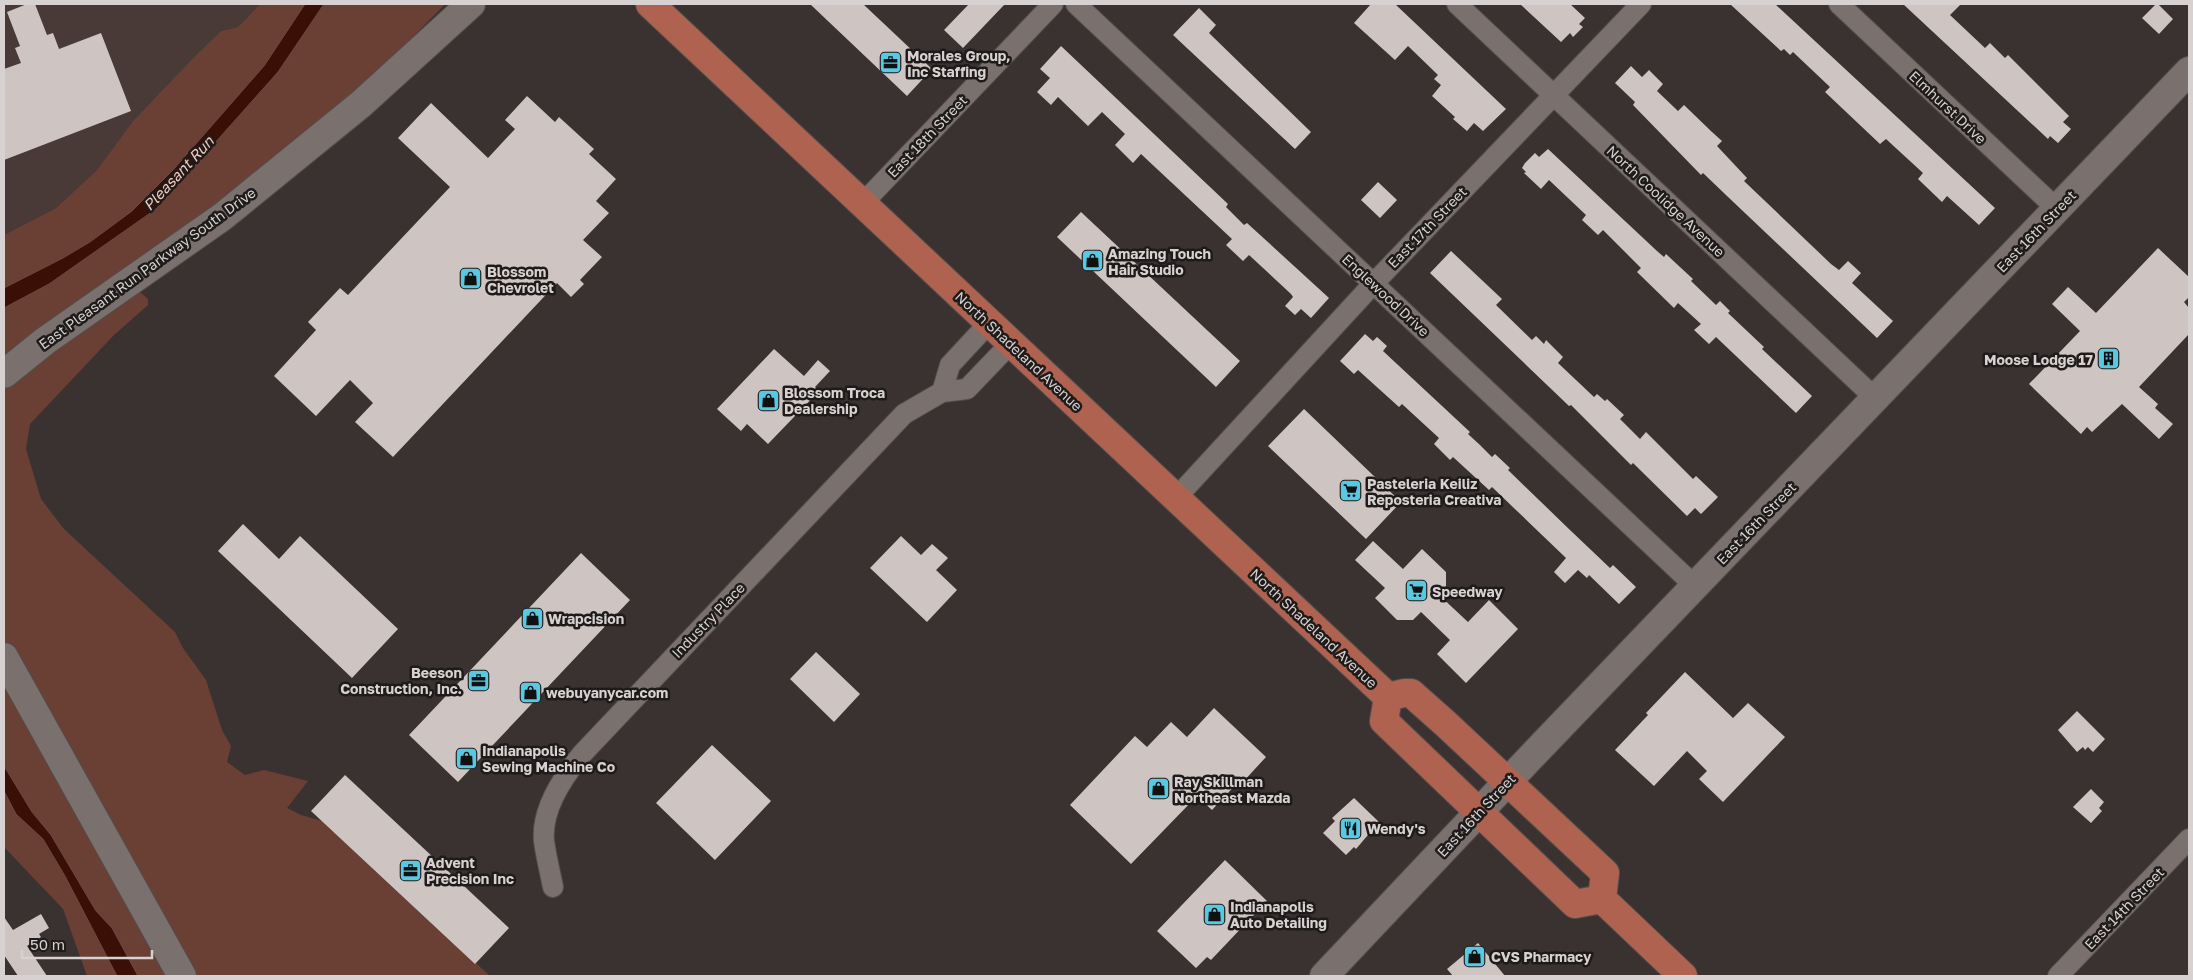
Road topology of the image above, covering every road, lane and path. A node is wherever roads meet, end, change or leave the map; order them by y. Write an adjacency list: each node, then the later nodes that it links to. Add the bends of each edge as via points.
1 (471, 4): 15 (street, East Pleasant Run Parkway South Drive, via 361,104 222,217 45,341)
2 (650, 4): 10 (main road, North Shadeland Avenue)
3 (1053, 4): 10 (street, East 18th Street)
4 (1076, 4): 12 (street, Englewood Drive)
5 (1456, 4): 9 (street, North Coolidge Avenue)
6 (1641, 4): 9 (street, East 17th Street)
7 (1839, 4): 11 (street, Elmhurst Drive)
8 (2189, 71): 11 (street, East 16th Street)
9 (1554, 95): 12 (street, East 17th Street); 17 (street, North Coolidge Avenue)
10 (862, 203): 13 (main road, North Shadeland Avenue)
11 (2057, 209): 17 (street, East 16th Street)
12 (1374, 283): 18 (street, East 17th Street); 19 (street, Englewood Drive)
13 (989, 323): 14 (main road, North Shadeland Avenue); 16 (street, via 950,365)
14 (1011, 342): 16 (street, Industry Place, via 968,389); 18 (main road, North Shadeland Avenue)
15 (4, 374)
16 (942, 392): 25 (street, Industry Place, via 904,414 566,773 548,813 544,839)
17 (1875, 398): 19 (street, East 16th Street)
18 (1176, 498): 21 (main road, North Shadeland Avenue)
19 (1695, 586): 22 (street, East 16th Street)
20 (4, 657): 27 (street)
21 (1388, 697): 22 (main road, North Shadeland Avenue, via 1411,693); 23 (main road, North Shadeland Avenue, via 1384,721)
22 (1508, 781): 23 (street, East 16th Street); 26 (main road, North Shadeland Avenue, via 1605,873)
23 (1479, 812): 26 (main road, North Shadeland Avenue, via 1575,904); 28 (street, East 16th Street)
24 (2189, 839): 30 (street, East 14th Street)
25 (553, 887)
26 (1602, 899): 29 (main road)
27 (182, 976)
28 (1324, 976)
29 (1683, 976)
30 (2058, 976)

